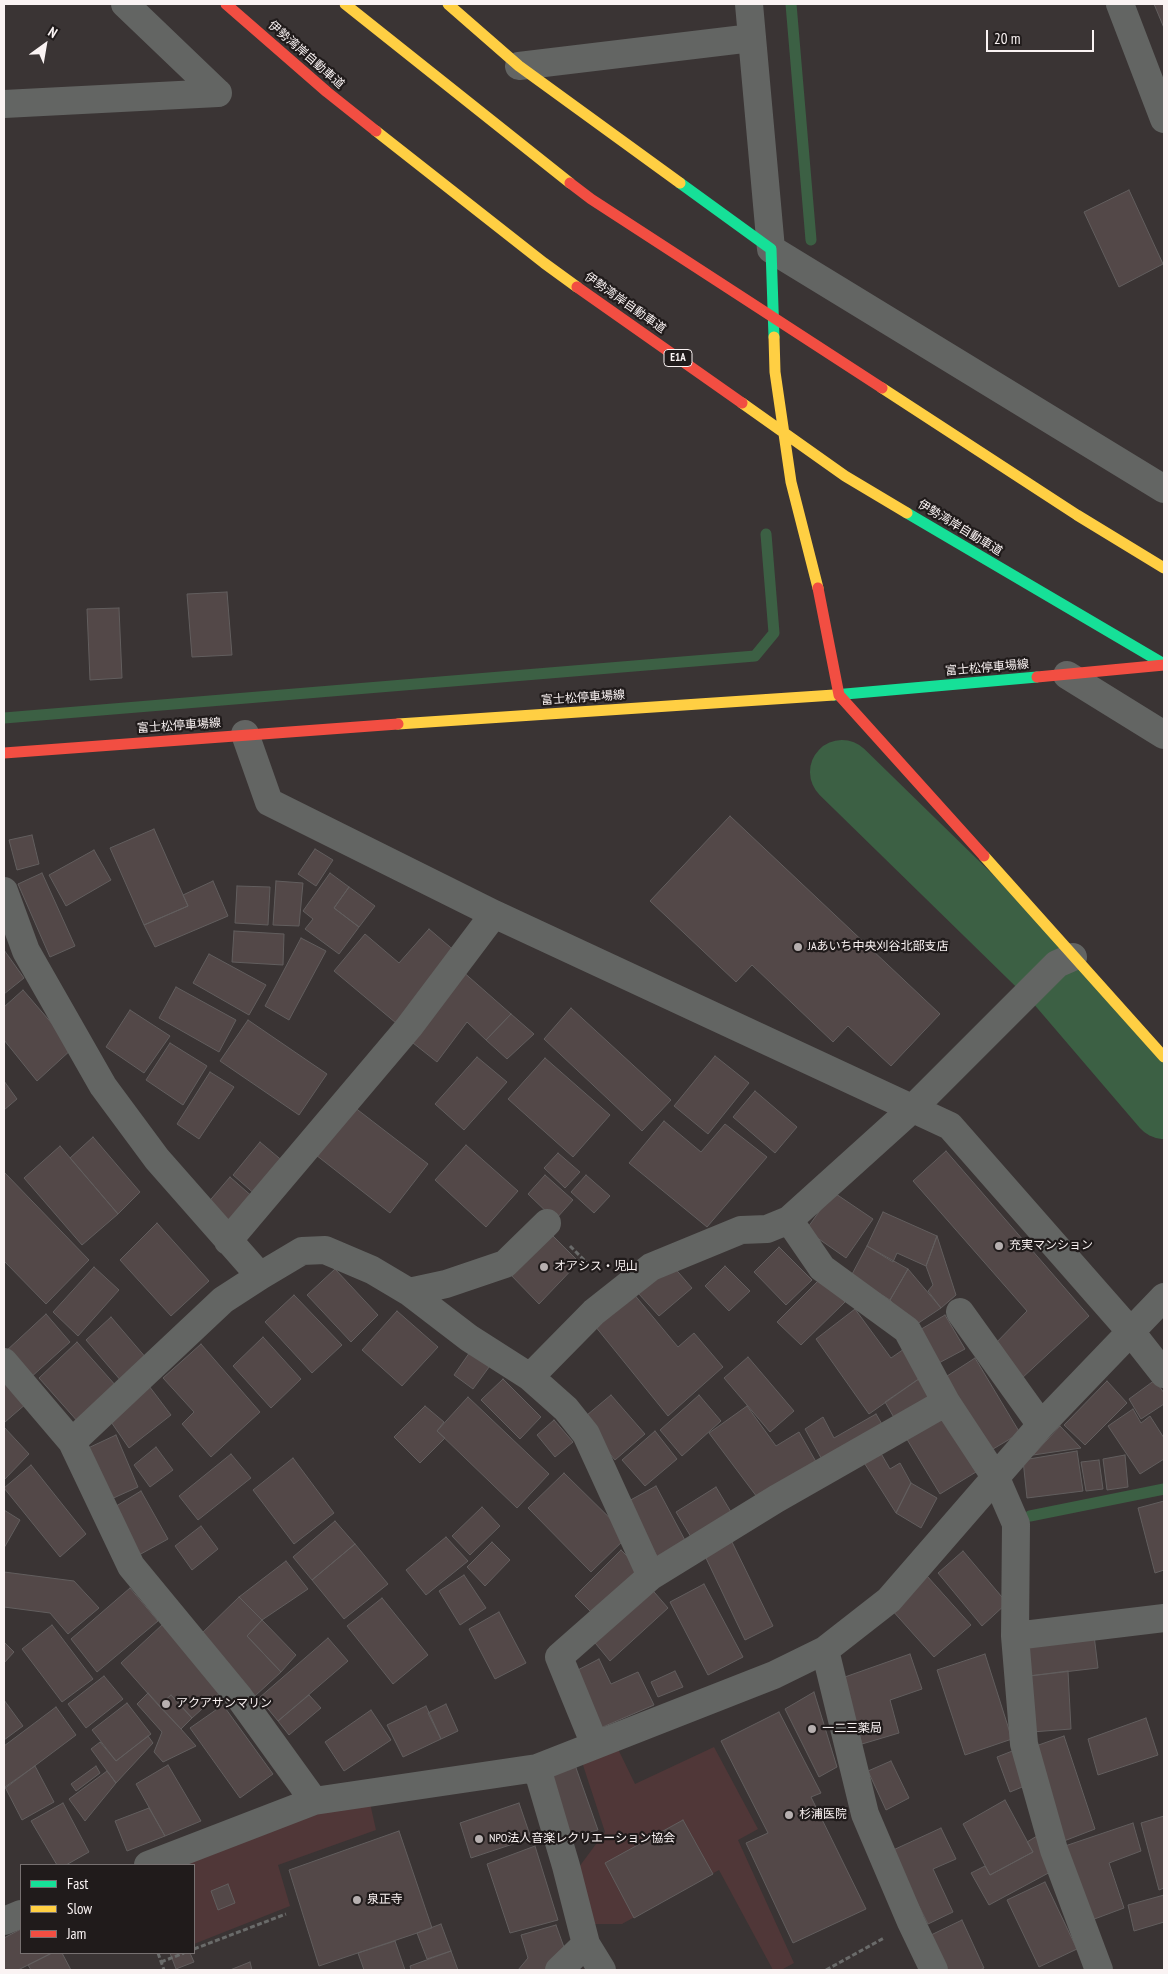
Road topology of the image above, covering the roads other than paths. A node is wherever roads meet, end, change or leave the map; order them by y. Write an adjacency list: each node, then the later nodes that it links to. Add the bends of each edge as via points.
1 (125, 4): 9 (street, via 218,92)
2 (226, 4): 14 (main road, 伊勢湾岸自動車道 / E1A, via 327,92 544,263 837,470)
3 (345, 4): 13 (main road, via 591,199)
4 (448, 4): 8 (main road)
5 (748, 4): 7 (street)
6 (1120, 4): 10 (street)
7 (752, 38): 8 (street); 11 (street)
8 (519, 66): 11 (main road)
9 (4, 104)
10 (1164, 119)
11 (772, 248): 12 (street); 16 (main road, via 775,372 791,482 823,606)
12 (1164, 489)
13 (1164, 568)
14 (1164, 664): 15 (main road, 富士松停車場線)
15 (1067, 675): 16 (main road, 富士松停車場線); 18 (street)
16 (839, 694): 17 (main road, 富士松停車場線); 22 (main road)
17 (245, 734): 19 (main road, 富士松停車場線); 21 (street, via 269,802)
18 (1164, 735)
19 (4, 753)
20 (4, 891): 27 (street, via 26,951 102,1086 157,1159)
21 (494, 914): 24 (street); 27 (street, via 409,1027)
22 (1065, 960): 23 (main road); 24 (street)
23 (1164, 1057)
24 (912, 1109): 25 (street); 32 (street, via 950,1126)
25 (789, 1220): 35 (street, via 767,1229 741,1230 652,1268 594,1312); 36 (street, via 822,1268 907,1330)
26 (547, 1223): 29 (street, via 505,1264 446,1284)
27 (228, 1241): 28 (street)
28 (260, 1276): 29 (street, via 302,1250 325,1250 372,1270); 38 (street, via 223,1300)
29 (409, 1292): 35 (street, via 469,1338)
30 (1164, 1297): 32 (street)
31 (960, 1312): 37 (street)
32 (1131, 1332): 34 (street); 37 (street)
33 (4, 1362): 38 (street)
34 (1164, 1374)
35 (530, 1377): 40 (street, via 566,1409 586,1434)
36 (946, 1402): 39 (street); 40 (street)
37 (1041, 1426): 39 (street)
38 (72, 1442): 46 (street, via 131,1566 239,1697)
39 (996, 1478): 42 (street, via 1016,1524); 43 (street, via 889,1600)
40 (651, 1576): 44 (street, via 559,1657)
41 (1164, 1618): 42 (street)
42 (1015, 1636): 54 (street, via 1024,1744 1054,1850)
43 (825, 1650): 44 (street, via 774,1674); 53 (street, via 865,1814)
44 (595, 1745): 45 (street)
45 (537, 1768): 46 (street); 50 (street)
46 (314, 1800): 47 (street)
47 (151, 1864)
48 (20, 1914): 49 (street)
49 (4, 1921)
50 (586, 1944): 51 (street); 52 (street)
51 (559, 1970)
52 (602, 1970)
53 (934, 1970)
54 (1099, 1970)

